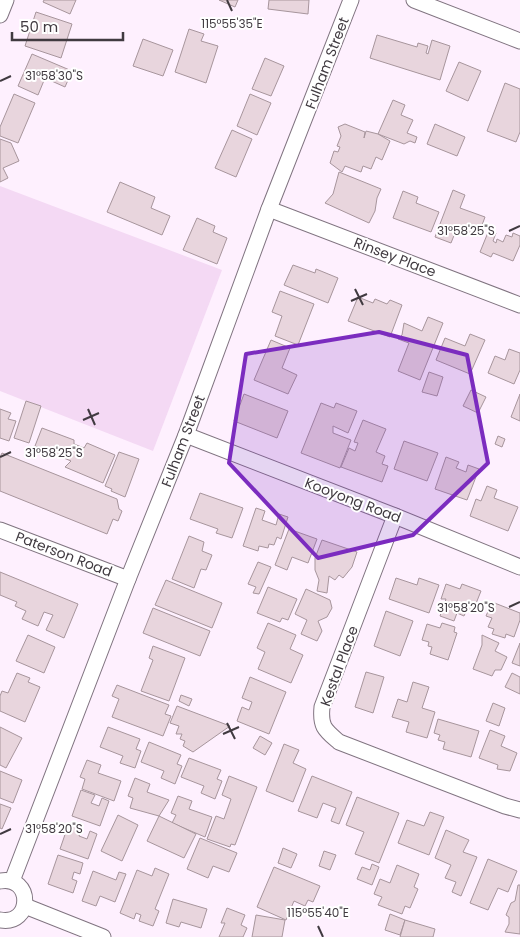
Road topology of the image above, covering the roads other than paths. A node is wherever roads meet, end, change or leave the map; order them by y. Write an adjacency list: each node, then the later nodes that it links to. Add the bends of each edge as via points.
1 (6, 0): 4 (street)
2 (351, 0): 6 (street, Fulham Street)
3 (414, 0): 5 (street)
4 (0, 15)
5 (520, 41)
6 (269, 209): 7 (street, Rinsey Place); 8 (street, Fulham Street)
7 (520, 305)
8 (186, 435): 9 (street, Kooyong Road); 12 (street, Fulham Street)
9 (396, 516): 11 (street, Kooyong Road); 13 (street, Kestal Place, via 322,707 321,720 327,732 340,742)
10 (0, 530): 12 (street, Paterson Road)
11 (520, 567)
12 (128, 579): 14 (street, Fulham Street)
13 (520, 810)
14 (6, 881): 15 (street, via 20,887 25,896)
15 (25, 906): 16 (street, via 18,916); 17 (street)
16 (0, 920)
17 (102, 937)

